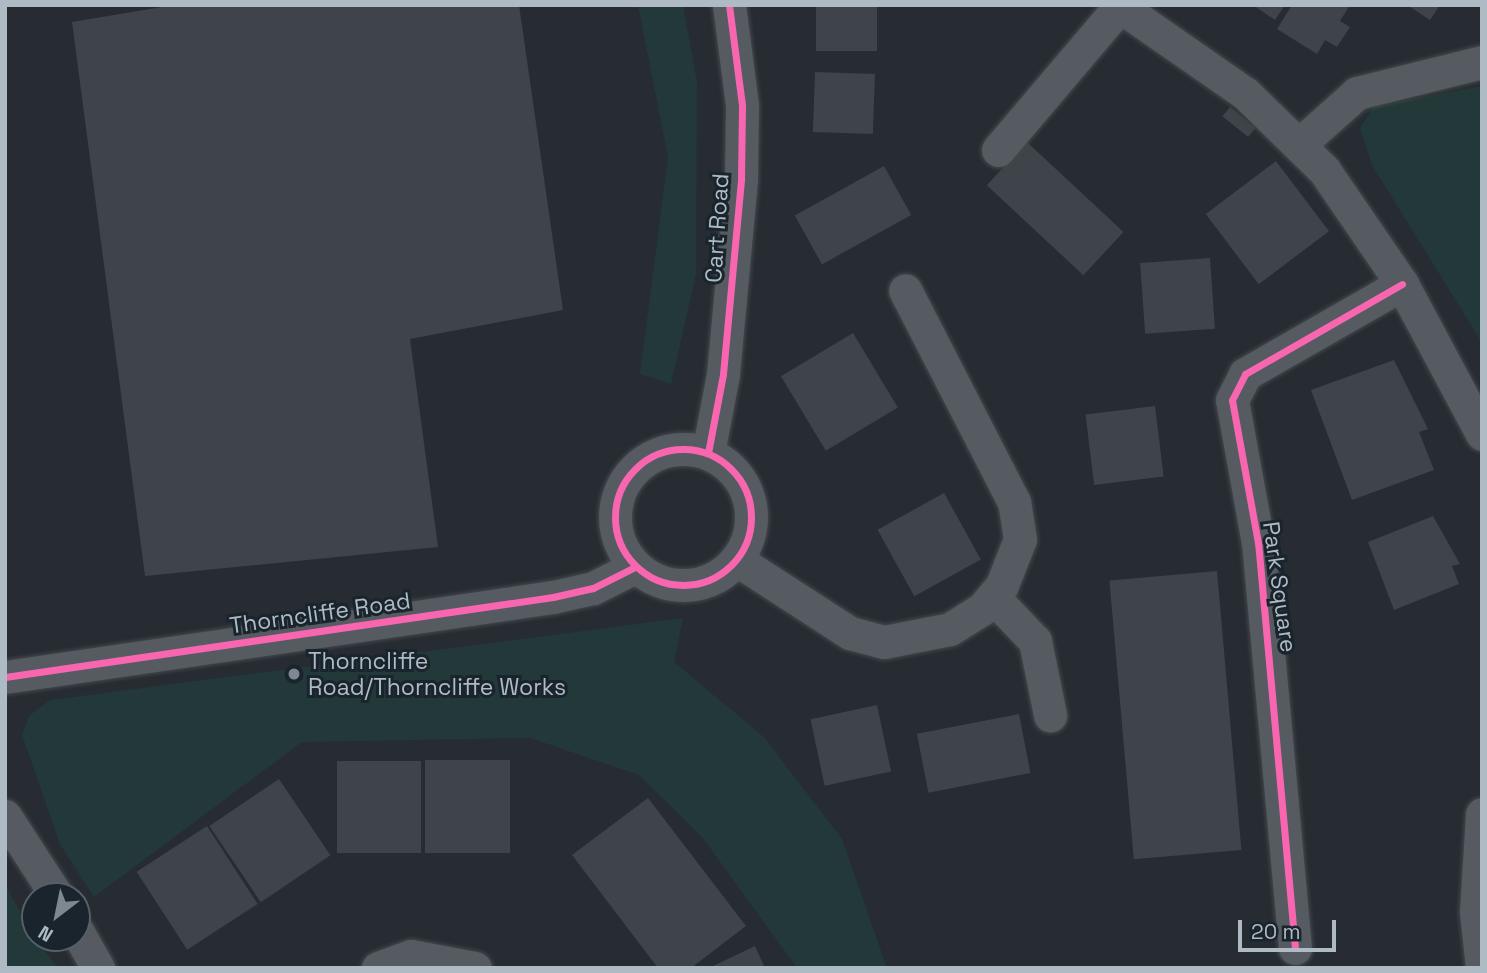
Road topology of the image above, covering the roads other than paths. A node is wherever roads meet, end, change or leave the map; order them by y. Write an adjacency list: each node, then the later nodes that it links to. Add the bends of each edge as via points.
1 (729, 5): 9 (street, Cart Road, via 742,105 741,179 723,374)
2 (1119, 6): 4 (street, via 1246,94); 5 (street)
3 (1482, 62): 4 (street, via 1357,93)
4 (1301, 143): 6 (street)
5 (998, 150)
6 (1402, 284): 8 (street); 18 (street, Park Square, via 1245,374 1232,400 1258,543)
7 (905, 290): 12 (street, via 1014,502 1020,539)
8 (1482, 434)
9 (708, 453): 10 (street, via 732,469 748,493 750,534); 11 (street, via 662,452 625,481 615,524)
10 (737, 560): 11 (street, via 692,586 653,579); 12 (street, via 850,633 884,642 950,629)
11 (635, 566): 13 (street, Thorncliffe Road, via 593,588 554,597)
12 (993, 597): 14 (street, via 1035,641)
13 (5, 677)
14 (1050, 715)
15 (1482, 814): 23 (street, via 1476,899)
16 (5, 816): 17 (street)
17 (48, 882)
18 (1295, 948)
19 (89, 952): 20 (street)
20 (98, 968)
21 (378, 968): 22 (street, via 411,956)
22 (475, 968)
23 (1482, 968)

